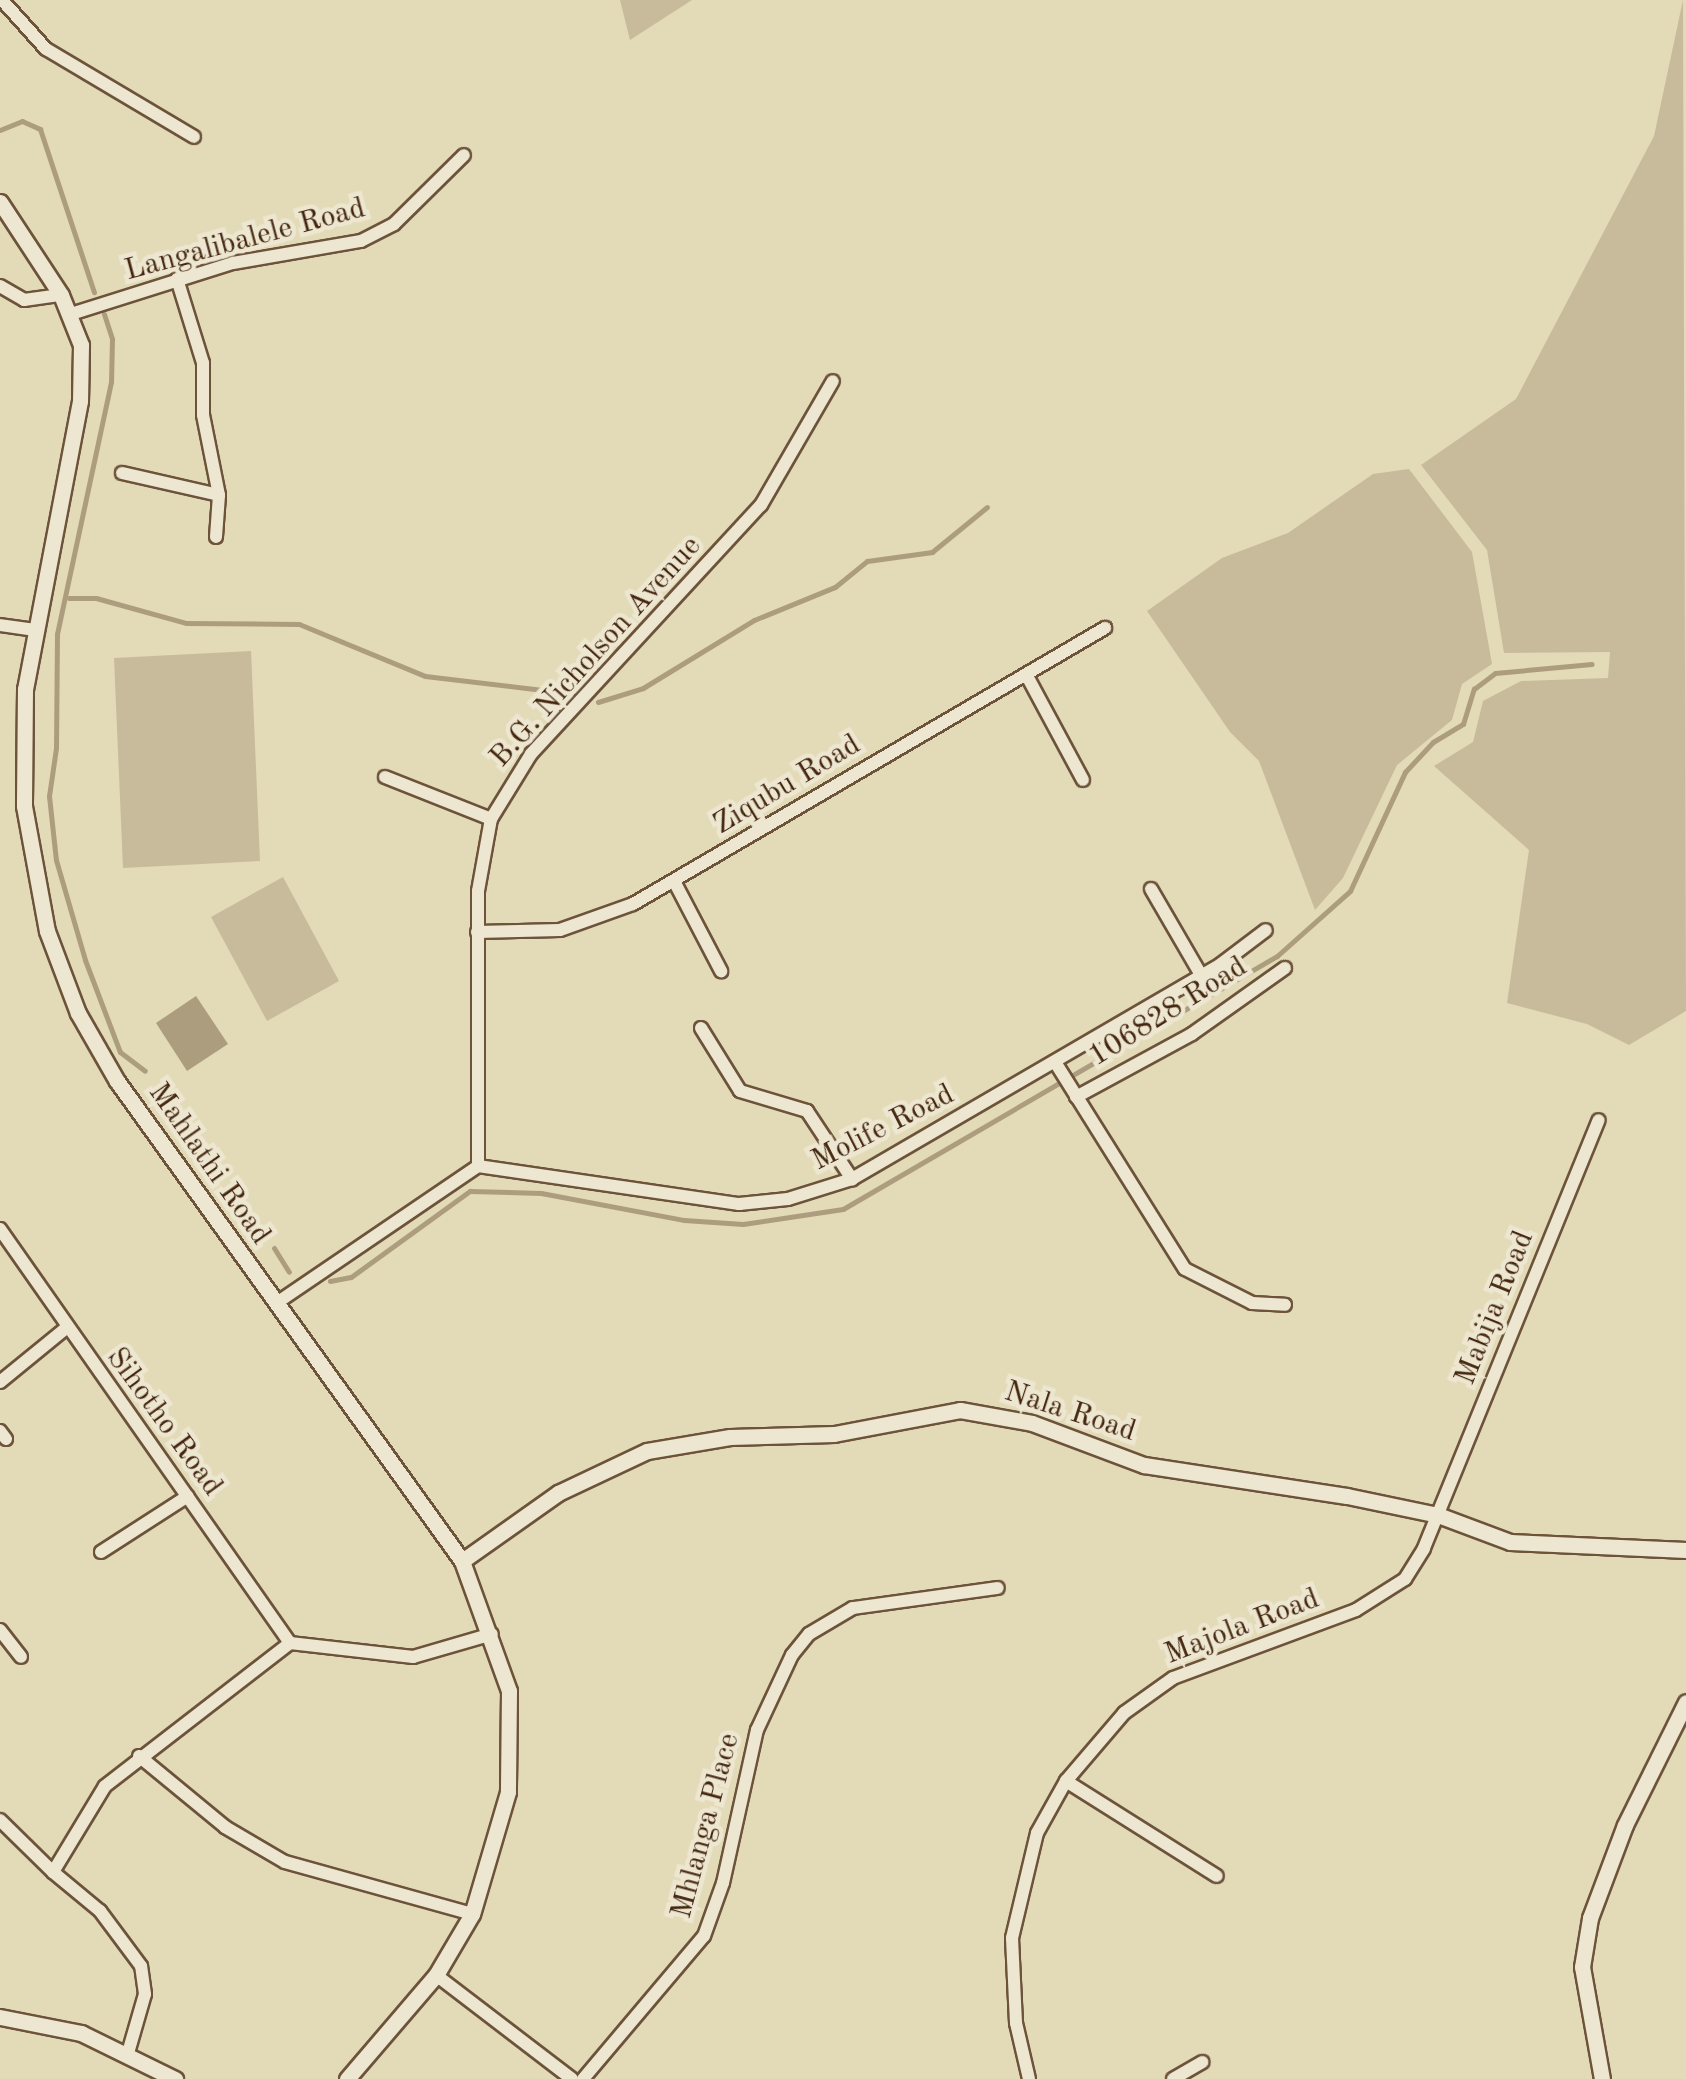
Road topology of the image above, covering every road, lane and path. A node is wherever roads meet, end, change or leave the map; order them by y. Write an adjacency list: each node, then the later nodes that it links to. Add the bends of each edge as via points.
1 (2, 0): 2 (street, via 46,49)
2 (194, 137)
3 (464, 155): 5 (street, Langalibalele Road, via 394,224 361,242)
4 (0, 202): 7 (street, Mahlathi Road)
5 (177, 278): 8 (street, Langalibalele Road); 11 (street, via 200,344 202,415)
6 (0, 286): 7 (street, via 24,300)
7 (61, 295): 8 (street, Mahlathi Road)
8 (71, 314): 15 (street, Mahlathi Road, via 82,345 80,401)
9 (833, 381): 19 (street, B.G. Nicholson Avenue, via 761,506 522,766)
10 (122, 473): 11 (street)
11 (219, 495): 12 (street)
12 (216, 537)
13 (0, 625): 15 (street)
14 (1106, 628): 16 (street, Ziqubu Road)
15 (35, 630): 34 (street, Mahlathi Road, via 25,689 24,806 47,931 78,1013 116,1081)
16 (1028, 676): 18 (street); 20 (street, Ziqubu Road)
17 (385, 778): 19 (street)
18 (1082, 780)
19 (491, 820): 23 (street, B.G. Nicholson Avenue, via 480,863)
20 (674, 881): 23 (street, Ziqubu Road, via 574,927); 25 (street)
21 (1151, 889): 26 (street)
22 (1266, 930): 26 (street, Molife Road)
23 (478, 932): 31 (street, B.G. Nicholson Avenue)
24 (1285, 968): 29 (street, 106828 Road, via 1192,1034)
25 (721, 971)
26 (1201, 976): 28 (street, Molife Road)
27 (701, 1028): 32 (street, via 740,1091 807,1111)
28 (1056, 1065): 29 (street); 32 (street, Molife Road)
29 (1074, 1094): 35 (street, via 1185,1269 1252,1303)
30 (1599, 1120): 39 (street, Mabija Road)
31 (478, 1166): 32 (street, Molife Road, via 738,1204 788,1199); 34 (street)
32 (852, 1179)
33 (0, 1229): 36 (street, Sihotho Road)
34 (278, 1302): 42 (street, Mahlathi Road)
35 (1284, 1305)
36 (65, 1329): 37 (street); 38 (street, Sihotho Road)
37 (0, 1382)
38 (188, 1496): 41 (street); 46 (street, Sihotho Road)
39 (1438, 1516): 40 (street, Nala Road, via 1510,1542); 42 (street, Nala Road, via 1258,1478 1144,1465 1004,1415 938,1410 834,1434 730,1437 647,1451 558,1493); 50 (street, Majola Road, via 1396,1588 1356,1610 1173,1678 1109,1727)
40 (1686, 1550)
41 (101, 1552)
42 (462, 1561): 45 (street, Mahlathi Road)
43 (998, 1588): 62 (street, Mhlanga Place, via 853,1608 810,1634 775,1686 757,1730 716,1910 704,1936)
44 (0, 1630): 47 (street)
45 (492, 1634): 46 (street, via 414,1657); 54 (street, Mahlathi Road, via 509,1691 512,1754 501,1832)
46 (290, 1643): 49 (street)
47 (20, 1657)
48 (1686, 1702): 65 (street, via 1625,1825 1590,1918 1582,1967)
49 (138, 1756): 52 (street, via 105,1786); 54 (street, via 225,1827 285,1862)
50 (1066, 1781): 53 (street); 63 (street, Majola Road, via 1037,1833 1012,1938 1016,2024)
51 (0, 1820): 52 (street)
52 (54, 1872): 57 (street, via 100,1911 140,1966 145,1994)
53 (1217, 1876)
54 (472, 1914): 55 (street, Mahlathi Road)
55 (436, 1975): 60 (street, Mahlathi Road); 61 (street)
56 (0, 2017): 57 (street, via 81,2033)
57 (128, 2053): 59 (street)
58 (1203, 2062): 64 (street)
59 (175, 2079)
60 (347, 2079)
61 (572, 2079)
62 (583, 2079)
63 (1029, 2079)
64 (1172, 2079)
65 (1602, 2079)

